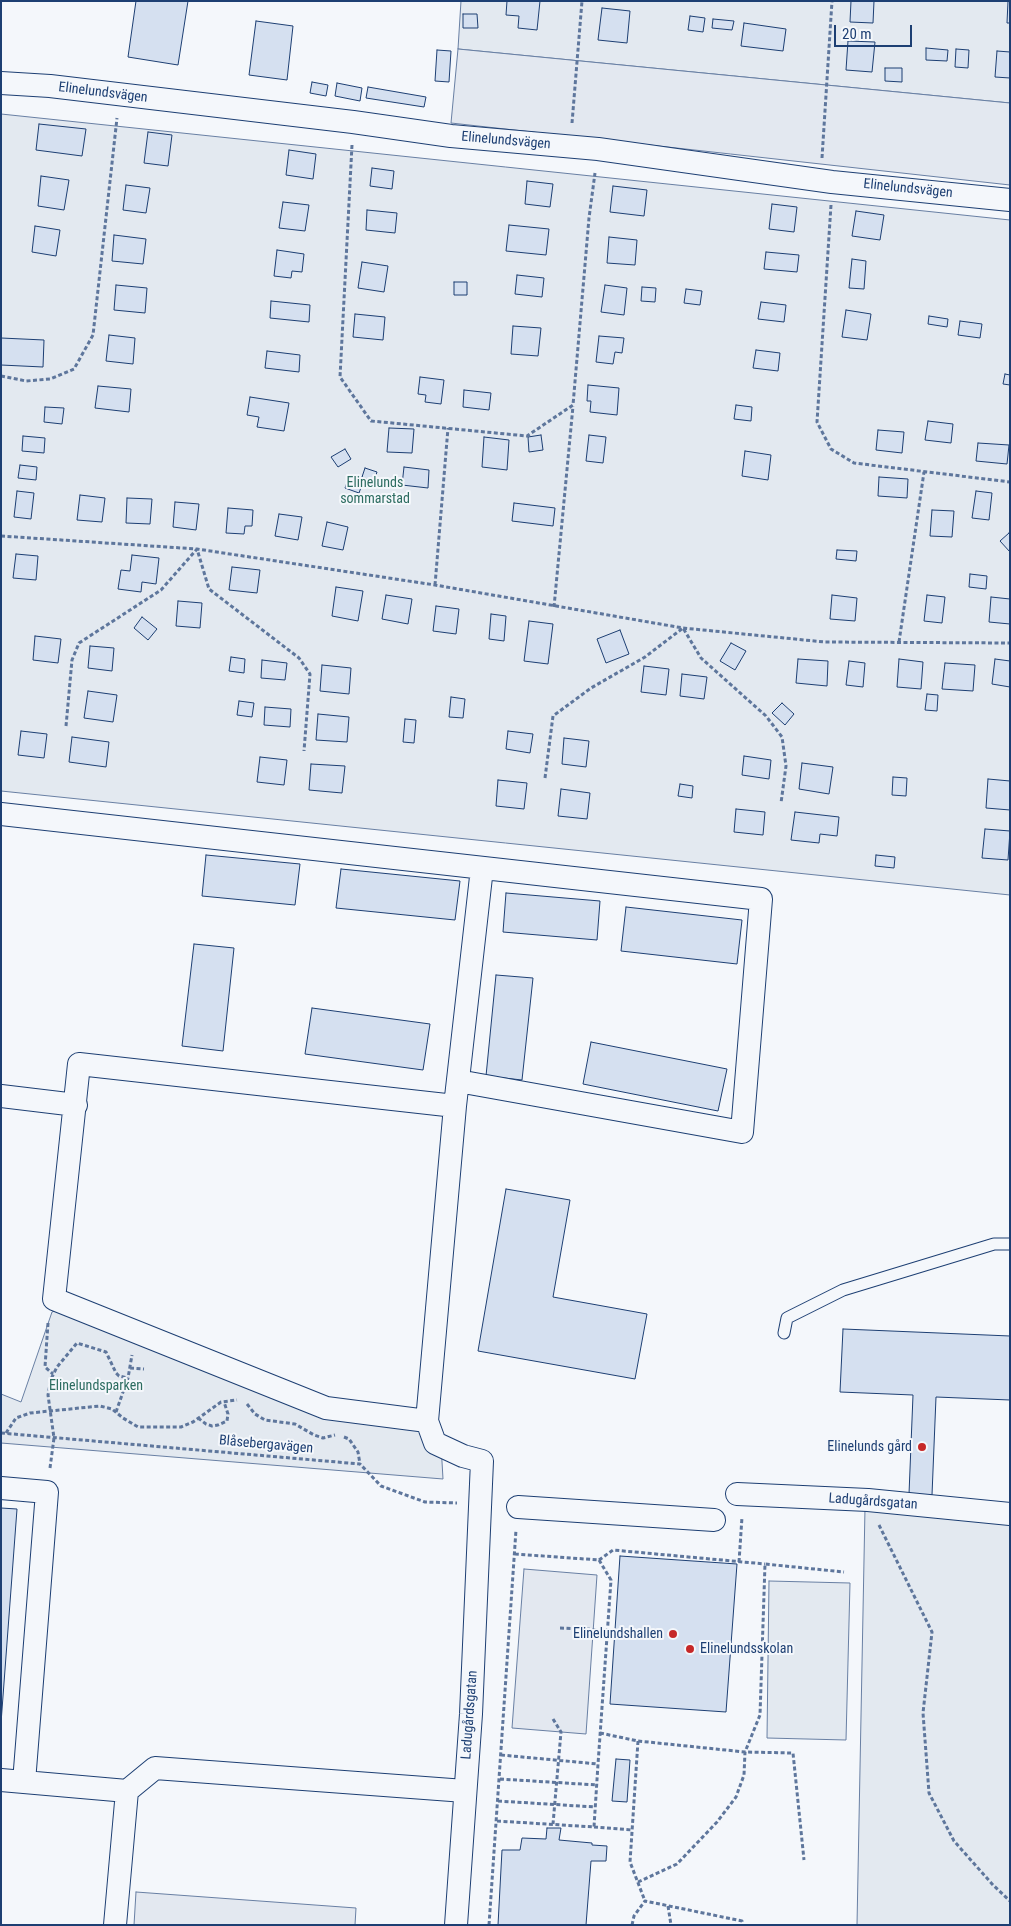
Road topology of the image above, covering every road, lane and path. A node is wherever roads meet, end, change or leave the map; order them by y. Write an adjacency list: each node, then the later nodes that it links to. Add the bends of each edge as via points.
1 (582, 1): 6 (path)
2 (832, 1): 8 (path)
3 (1, 83): 4 (street, Elinelundsvägen)
4 (119, 95): 5 (street, Elinelundsvägen); 10 (path, via 94,335 74,369 50,379 26,381)
5 (354, 122): 6 (street, Elinelundsvägen, via 451,136); 12 (path, via 340,377 371,421)
6 (570, 147): 7 (street, Elinelundsvägen)
7 (598, 149): 8 (street, Elinelundsvägen); 11 (path)
8 (826, 181): 9 (street, Elinelundsvägen); 13 (path, via 817,422 831,449 854,463)
9 (1010, 200)
10 (1, 376)
11 (573, 405): 12 (path, via 527,436); 18 (path)
12 (448, 428): 17 (path)
13 (924, 472): 14 (path); 20 (path)
14 (1010, 482)
15 (1, 536): 16 (path)
16 (197, 549): 17 (path); 22 (path, via 161,590 79,643 72,660); 23 (path, via 208,589 298,658 310,674)
17 (435, 585): 18 (path)
18 (554, 607): 19 (path)
19 (683, 628): 20 (path, via 825,642); 24 (path, via 645,657 591,688 554,716); 25 (path, via 701,658 766,716 782,737 786,766)
20 (899, 643): 21 (path)
21 (1010, 643)
22 (66, 726)
23 (304, 751)
24 (545, 778)
25 (781, 803)
26 (1, 814): 27 (street)
27 (482, 868): 28 (street); 28 (street, via 761,899 742,1132)
28 (458, 1082): 31 (street)
29 (1, 1096): 30 (street)
30 (76, 1106): 31 (street, via 79,1064); 33 (street)
31 (455, 1106): 44 (street)
32 (1010, 1244): 34 (lane, via 994,1244 843,1290 787,1318)
33 (54, 1299): 38 (path, via 50,1308 45,1367); 44 (street, via 326,1408)
34 (784, 1333)
35 (134, 1348): 36 (path)
36 (130, 1368): 37 (path); 39 (path)
37 (144, 1369)
38 (53, 1374): 39 (path, via 77,1343 106,1352 116,1373); 41 (path, via 48,1395)
39 (128, 1378): 42 (path)
40 (224, 1402): 43 (path); 43 (path, via 227,1421 212,1426); 47 (path, via 236,1400 248,1404 265,1420 295,1424 323,1438 338,1434 349,1439 358,1452)
41 (50, 1411): 42 (path, via 100,1406); 45 (path, via 16,1418); 46 (path)
42 (116, 1412): 43 (path, via 138,1426 181,1427)
43 (198, 1418)
44 (428, 1421): 52 (street, Ladugårdsgatan, via 434,1443 482,1461)
45 (3, 1434): 46 (path, Blåsebergavägen)
46 (54, 1438): 47 (path, Blåsebergavägen); 49 (path)
47 (360, 1464): 52 (path, via 381,1486 425,1502)
48 (1, 1488): 49 (street)
49 (47, 1492): 72 (street)
50 (740, 1494): 51 (street, Ladugårdsgatan); 58 (path)
51 (868, 1500): 54 (street, Ladugårdsgatan); 87 (path, via 932,1632 923,1713 929,1793 954,1842)
52 (481, 1505): 76 (street, Ladugårdsgatan)
53 (518, 1507): 55 (street); 56 (path)
54 (1010, 1514)
55 (714, 1520)
56 (515, 1554): 57 (path); 67 (path)
57 (600, 1560): 58 (path, via 613,1550); 62 (path, via 611,1580)
58 (739, 1562): 59 (path)
59 (765, 1564): 60 (path); 66 (path, via 760,1715)
60 (844, 1572)
61 (560, 1628): 62 (path)
62 (607, 1630): 64 (path)
63 (553, 1719): 68 (path, via 562,1732)
64 (600, 1733): 65 (path); 69 (path)
65 (638, 1742): 66 (path); 83 (path)
66 (745, 1752): 84 (path, via 794,1753); 85 (path, via 744,1775 736,1797 717,1822 677,1864)
67 (501, 1755): 68 (path); 70 (path)
68 (559, 1760): 69 (path); 73 (path)
69 (598, 1764): 74 (path)
70 (500, 1779): 73 (path); 77 (path)
71 (1, 1780): 72 (street)
72 (24, 1782): 75 (street)
73 (557, 1782): 74 (path); 78 (path)
74 (597, 1785): 79 (path)
75 (127, 1791): 76 (street, via 155,1768); 89 (street)
76 (465, 1791): 90 (street, Ladugårdsgatan)
77 (498, 1801): 78 (path); 80 (path)
78 (555, 1805): 79 (path); 81 (path)
79 (595, 1807): 82 (path)
80 (497, 1821): 81 (path); 91 (path)
81 (554, 1824): 82 (path)
82 (594, 1827): 83 (path)
83 (632, 1830): 85 (path, via 630,1862)
84 (804, 1860)
85 (638, 1882): 86 (path)
86 (645, 1901): 88 (path); 92 (path, via 634,1916)
87 (1010, 1901)
88 (668, 1906): 93 (path); 94 (path, via 742,1921)
89 (115, 1925)
90 (456, 1925)
91 (490, 1925)
92 (632, 1925)
93 (672, 1925)
94 (742, 1925)

